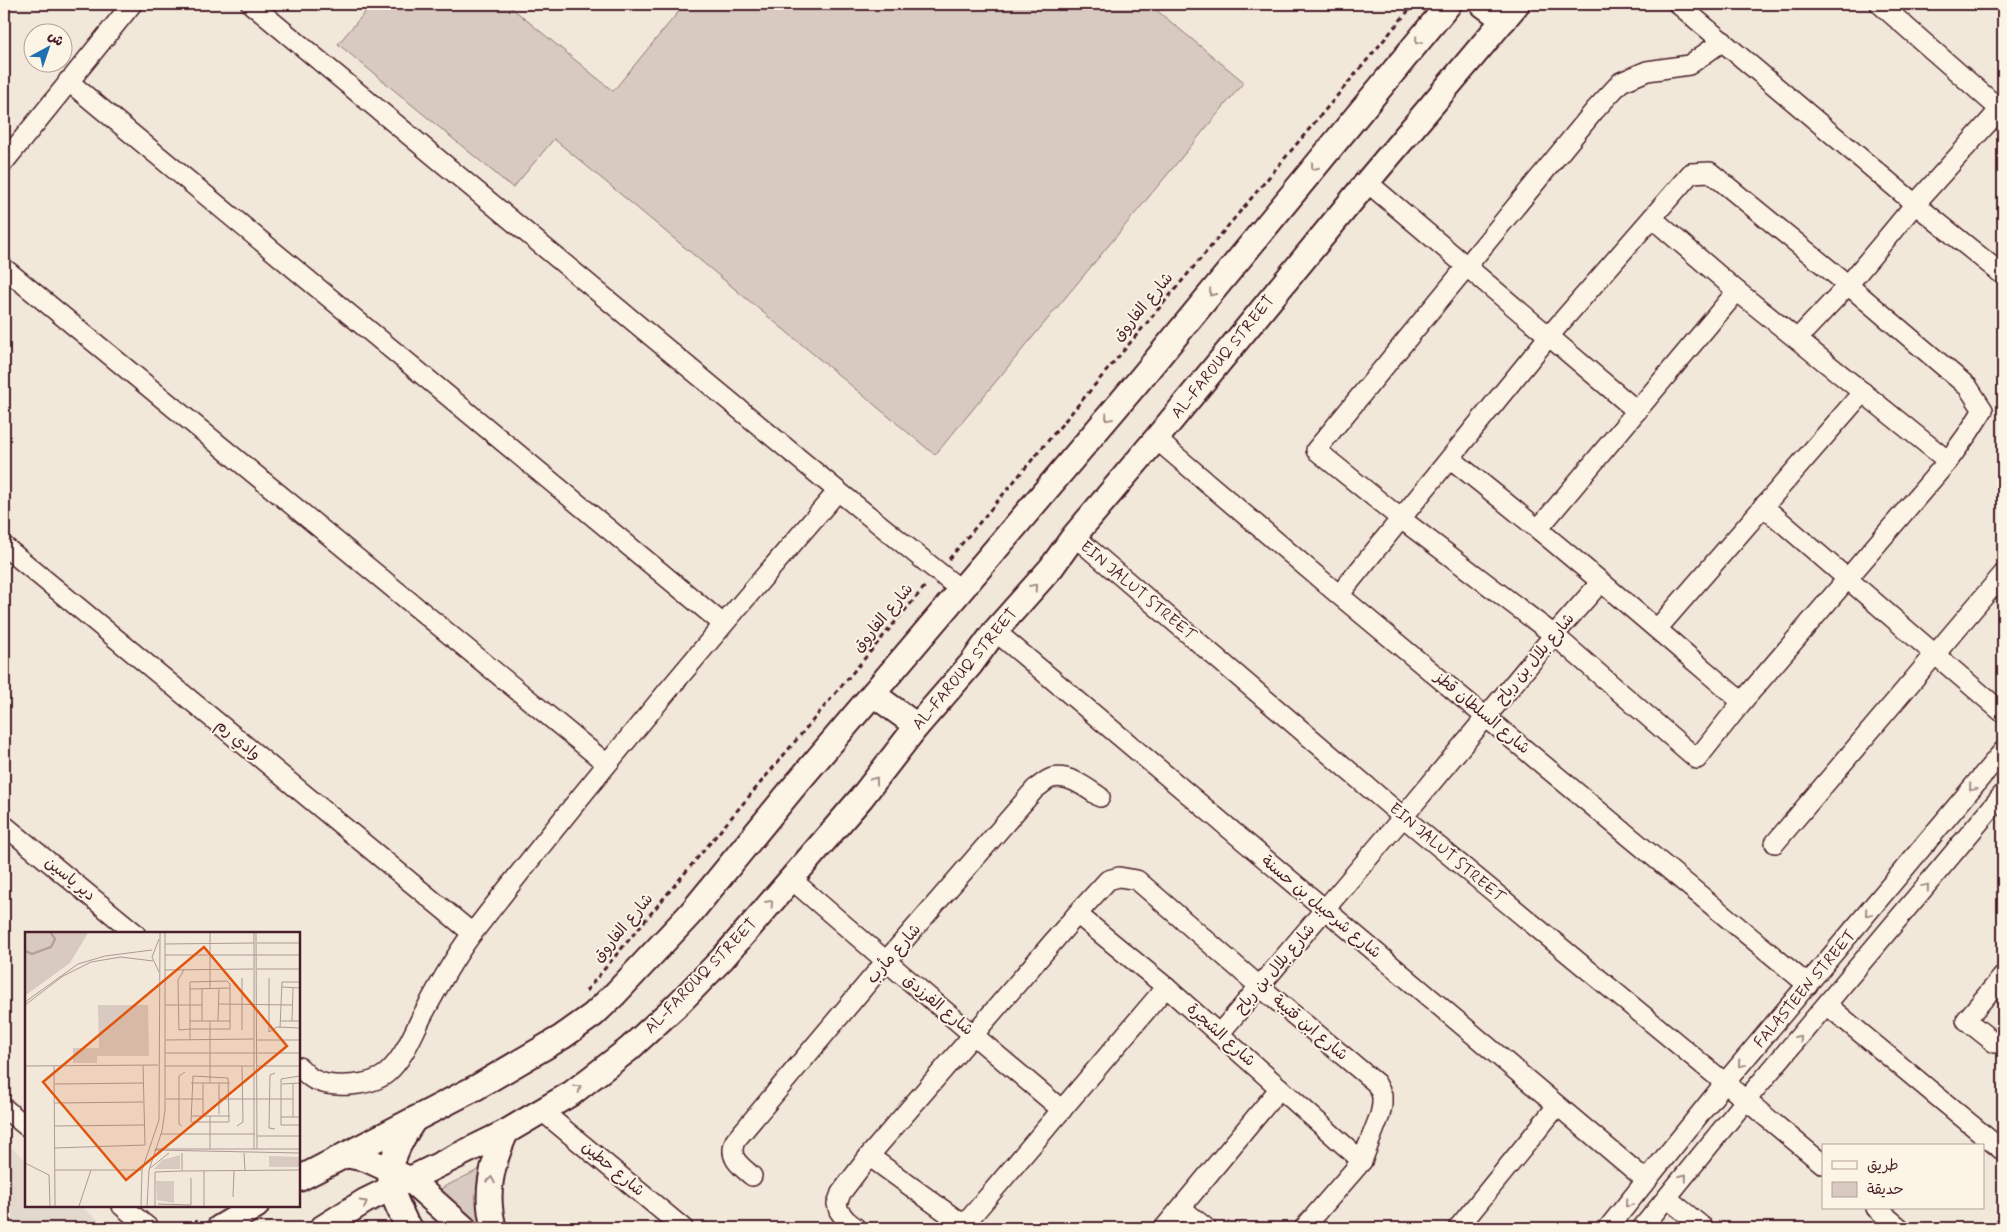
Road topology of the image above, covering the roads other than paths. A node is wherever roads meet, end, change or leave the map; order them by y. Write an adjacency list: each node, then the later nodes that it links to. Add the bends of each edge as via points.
1 (132, 4): 9 (street)
2 (250, 4): 27 (street)
3 (1449, 4): 36 (main road, one-way to 36)
4 (1482, 4): 7 (main road)
5 (1678, 4): 8 (street)
6 (1880, 4): 10 (street)
7 (1510, 12): 12 (main road, AL-FAROUQ STREET)
8 (1723, 41): 13 (street); 15 (street, via 1688,65 1647,71 1621,82)
9 (68, 81): 11 (street); 38 (street)
10 (2002, 109): 13 (street)
11 (4, 162)
12 (1367, 182): 15 (street); 24 (main road, AL-FAROUQ STREET)
13 (1915, 204): 17 (street); 18 (street)
14 (1652, 218): 18 (street, via 1691,173 1710,172); 19 (street); 20 (street)
15 (1468, 266): 20 (street); 29 (street, via 1316,450)
16 (4, 268): 49 (street)
17 (2003, 275)
18 (1848, 285): 21 (street); 26 (street, via 1968,387 1983,410)
19 (1737, 291): 21 (street); 23 (street)
20 (1550, 336): 23 (street); 25 (street)
21 (1798, 338): 22 (street)
22 (1863, 392): 26 (street); 28 (street)
23 (1637, 411): 30 (street)
24 (1156, 439): 31 (main road, AL-FAROUQ STREET); 37 (street, شارع السلطان قطز)
25 (1451, 459): 29 (street); 30 (street)
26 (1948, 461): 34 (street)
27 (838, 491): 36 (street); 38 (street)
28 (1763, 506): 34 (street); 39 (street)
29 (1400, 518): 37 (street); 41 (street)
30 (1539, 528): 35 (street)
31 (1074, 536): 40 (main road, AL-FAROUQ STREET, one-way to 31, via 1051,568); 52 (street, EIN JALUT STREET)
32 (4, 546): 59 (street, وادي رم)
33 (2003, 574): 42 (street)
34 (1847, 579): 42 (street); 44 (street)
35 (1600, 583): 39 (street); 41 (street, شارع بلال بن رباح)
36 (962, 591): 43 (main road)
37 (1339, 595): 46 (street, شارع السلطان قطز)
38 (723, 624): 49 (street)
39 (1657, 629): 44 (street)
40 (995, 631): 47 (main road, AL-FAROUQ STREET); 56 (street, شارع شرحبيل بن حسنة)
41 (1554, 635): 44 (street, via 1697,759); 46 (street, شارع بلال بن رباح)
42 (1934, 656): 45 (street); 54 (street)
43 (873, 694): 47 (main road); 77 (main road, via 690,914 593,1015 477,1087)
44 (1742, 702)
45 (2003, 713)
46 (1487, 717): 52 (street, شارع بلال بن رباح); 63 (street, شارع السلطان قطز)
47 (917, 726): 55 (main road, AL-FAROUQ STREET, one-way to 47, via 862,797)
48 (2003, 751): 63 (street, FALASTEEN STREET, one-way to 63)
49 (606, 764): 59 (street)
50 (2003, 794): 65 (street, FALASTEEN STREET, one-way to 50)
51 (1100, 796): 60 (street, شارع مأرب, via 1065,778 1051,778 1036,789)
52 (1404, 817): 56 (street, شارع بلال بن رباح); 70 (street, EIN JALUT STREET)
53 (4, 825): 58 (street, دير ياسين)
54 (1775, 843)
55 (791, 879): 60 (street, شارع الفرزدق); 76 (main road, AL-FAROUQ STREET, one-way to 55, via 572,1093 629,1049 679,1003)
56 (1325, 911): 62 (street, شارع بلال بن رباح); 73 (street, شارع شرحبيل بن حسنة)
57 (1077, 914): 62 (street, شارع ابن قتيبة, via 1108,880 1119,877 1137,880); 64 (street, شارع الشجرة); 67 (street)
58 (134, 932)
59 (472, 933): 69 (street, via 426,1007 402,1056 386,1074 359,1084 330,1084 314,1080)
60 (886, 962): 67 (street, شارع الفرزدق); 85 (street, شارع مأرب, via 735,1141 733,1157)
61 (2003, 976): 68 (street, via 1966,1020 1995,1043)
62 (1259, 986): 66 (street, شارع بلال بن رباح); 83 (street, شارع ابن قتيبة, via 1376,1083 1382,1095 1382,1110)
63 (1808, 986): 70 (street, FALASTEEN STREET, one-way to 70)
64 (1166, 987): 66 (street, شارع الشجرة); 75 (street)
65 (1828, 1005): 72 (street, FALASTEEN STREET, one-way to 65); 80 (street)
66 (1219, 1034): 71 (street, شارع الشجرة)
67 (974, 1036): 75 (street, شارع الفرزدق); 82 (street)
68 (2003, 1041)
69 (300, 1068)
70 (1724, 1084): 72 (street, EIN JALUT STREET); 88 (street, FALASTEEN STREET)
71 (1280, 1088): 83 (street, شارع الشجرة); 92 (street)
72 (1746, 1100): 84 (street, EIN JALUT STREET); 89 (street, FALASTEEN STREET, one-way to 72)
73 (1557, 1106): 88 (street, شارع شرحبيل بن حسنة); 106 (street)
74 (4, 1108): 78 (street)
75 (1062, 1110): 94 (street)
76 (542, 1111): 79 (main road, AL-FAROUQ STREET); 101 (street, شارع حطين)
77 (416, 1119): 81 (main road); 87 (main road, via 400,1141)
78 (25, 1125)
79 (506, 1132): 87 (main road, AL-FAROUQ STREET); 100 (main road, one-way to 79, via 489,1212 490,1187 496,1156)
80 (2003, 1151)
81 (345, 1155): 86 (main road); 87 (main road, via 366,1159)
82 (870, 1156): 94 (street); 102 (street, via 841,1193 837,1204 840,1212)
83 (1362, 1161): 105 (street, شارع ابن قتيبة)
84 (1822, 1163)
85 (752, 1176)
86 (300, 1178)
87 (397, 1179): 97 (main road, AL-FAROUQ STREET, one-way to 87); 98 (main road); 99 (main road)
88 (1647, 1181): 107 (street, FALASTEEN STREET, one-way to 107)
89 (1667, 1198): 108 (street, FALASTEEN STREET); 109 (street)
90 (123, 1207): 95 (street)
91 (254, 1207): 96 (main road)
92 (1181, 1208): 103 (street); 104 (street)
93 (1878, 1210): 110 (street)
94 (966, 1227)
95 (149, 1228)
96 (219, 1228)
97 (322, 1228)
98 (410, 1228)
99 (464, 1228)
100 (494, 1228)
101 (683, 1228)
102 (856, 1228)
103 (1164, 1228)
104 (1206, 1228)
105 (1304, 1228)
106 (1458, 1228)
107 (1608, 1228)
108 (1642, 1228)
109 (1704, 1228)
110 (1900, 1228)

